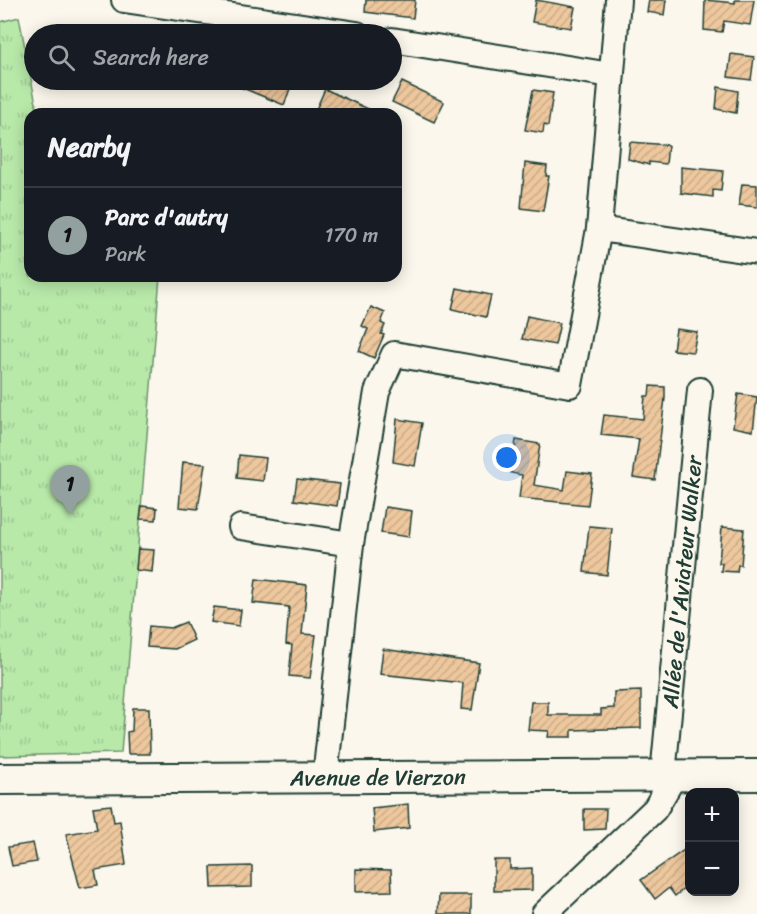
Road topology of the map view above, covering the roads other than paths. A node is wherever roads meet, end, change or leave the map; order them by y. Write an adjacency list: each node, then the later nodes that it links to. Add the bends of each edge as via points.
1 (124, 0): 3 (street)
2 (618, 0): 6 (street)
3 (227, 7): 4 (street)
4 (309, 24)
5 (402, 42): 6 (street)
6 (611, 75): 7 (street)
7 (599, 229): 8 (street); 11 (street, via 570,385 394,354 377,392)
8 (757, 252)
9 (700, 390): 13 (street, Allée de l'Aviateur Walker)
10 (241, 527): 11 (street)
11 (351, 544): 14 (street)
12 (757, 774): 13 (main road, Avenue de Vierzon)
13 (669, 775): 14 (main road, Avenue de Vierzon); 16 (street, via 655,809)
14 (325, 777): 15 (main road, Avenue de Vierzon)
15 (0, 779)
16 (544, 914)

